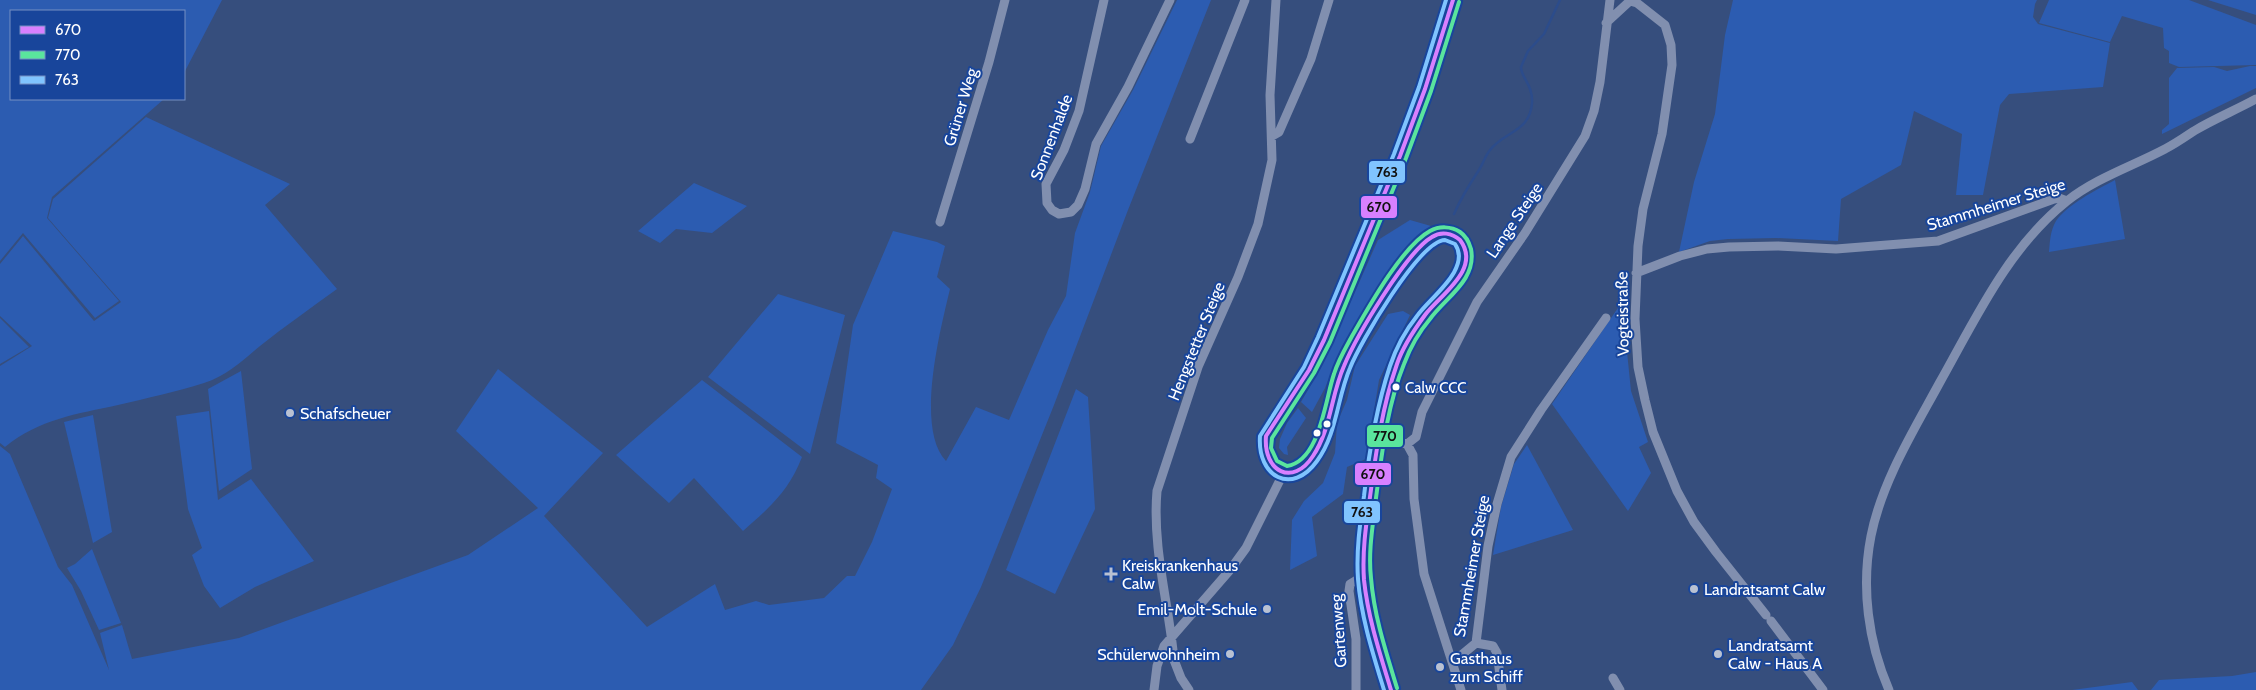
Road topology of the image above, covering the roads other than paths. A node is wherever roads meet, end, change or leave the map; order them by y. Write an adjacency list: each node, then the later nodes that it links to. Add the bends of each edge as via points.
1 (1004, 0): 15 (street, Grüner Weg, via 990,62)
2 (1104, 0): 3 (street, Sonnenhalde, via 1079,112 1046,184 1047,203 1060,214 1071,212 1078,205 1096,144)
3 (1170, 0)
4 (1245, 0): 13 (street)
5 (1276, 0): 12 (street, Hengstetter Steige, via 1270,94)
6 (1329, 0): 12 (street, via 1301,85 1278,132)
7 (1453, 0): 20 (main road, via 1400,156 1331,323 1309,370 1266,436 1264,454 1268,462)
8 (1610, 0): 10 (street, Lange Steige)
9 (1631, 0): 10 (street); 16 (street, Vogteistraße, via 1665,25 1672,65 1662,134 1643,209)
10 (1606, 24): 19 (street, Lange Steige, via 1600,82 1585,136 1525,233 1477,302 1422,412 1416,437)
11 (2256, 99): 14 (street, Stammheimer Steige, via 2167,149 2085,188)
12 (1272, 136): 22 (street, Hengstetter Steige, via 1272,160 1258,224 1198,367 1157,491 1155,511)
13 (1190, 139)
14 (2067, 201): 16 (street, Stammheimer Steige, via 2054,199 1934,241 1836,249 1729,247 1680,256); 34 (street, via 2034,231 1987,299 1887,486 1871,535 1867,593 1876,652)
15 (940, 222)
16 (1636, 273): 33 (street, Vogteistraße, via 1634,319 1638,368 1653,432 1677,491 1716,552)
17 (1606, 318): 23 (street, Stammheimer Steige, via 1511,457 1496,504 1488,546)
18 (1380, 439): 19 (street); 20 (main road, via 1386,399 1405,345 1428,310 1456,281 1467,258 1462,243 1448,234 1429,238 1403,270 1347,359 1312,458 1303,467); 21 (main road, via 1364,542)
19 (1408, 444): 24 (street, via 1413,454 1414,499 1424,574)
20 (1284, 472): 22 (street, via 1246,548)
21 (1364, 579): 28 (street, Gartenweg, via 1350,584 1349,591 1356,639); 29 (main road)
22 (1172, 638): 26 (street, via 1164,646 1157,666); 27 (street, Hengstetter Steige, via 1174,660)
23 (1476, 643): 24 (street, Stammheimer Steige); 31 (street, via 1493,646 1497,653)
24 (1453, 662): 30 (street)
25 (1613, 678): 32 (street)
26 (1154, 690)
27 (1189, 690)
28 (1356, 690)
29 (1391, 690)
30 (1461, 690)
31 (1502, 690)
32 (1620, 690)
33 (1823, 690)
34 (1889, 690)

